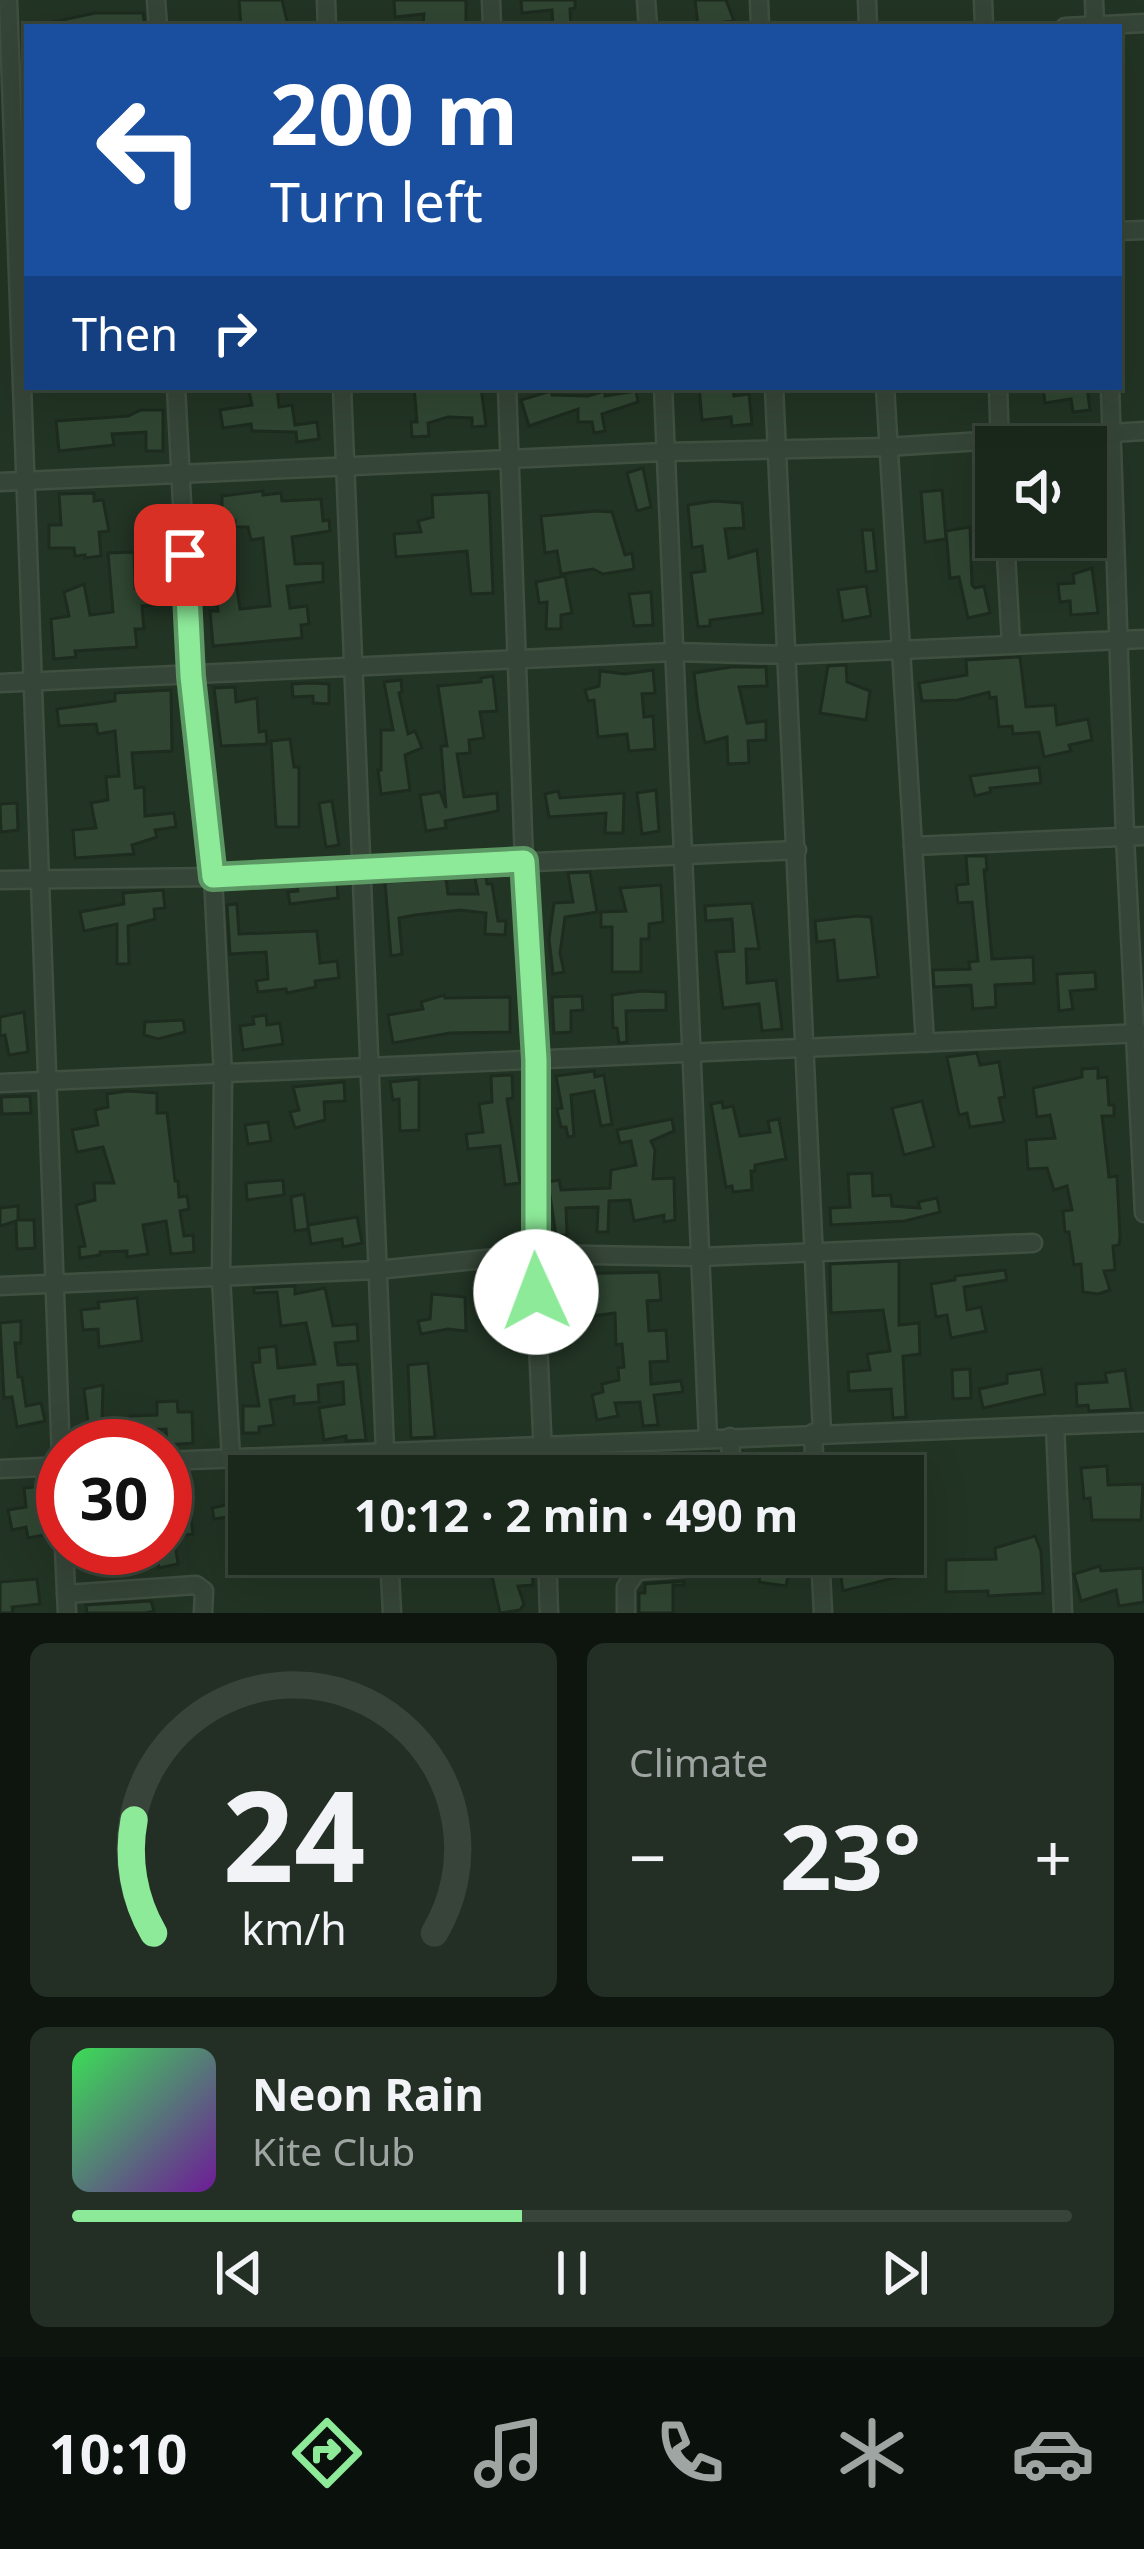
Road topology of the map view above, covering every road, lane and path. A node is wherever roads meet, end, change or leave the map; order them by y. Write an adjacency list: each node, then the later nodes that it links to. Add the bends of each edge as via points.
1 (8, 0): 2 (street)
2 (13, 82): 3 (street)
3 (15, 284): 23 (street)
4 (176, 390): 22 (street)
5 (342, 390): 21 (street)
6 (507, 390): 20 (street)
7 (663, 390): 19 (street)
8 (774, 390): 18 (street)
9 (884, 390): 17 (street)
10 (998, 390): 12 (street)
11 (1110, 390): 15 (street)
12 (999, 426)
13 (1144, 431): 15 (street)
14 (1107, 433): 15 (street)
15 (1112, 433): 27 (street)
16 (975, 445): 17 (street)
17 (886, 447): 18 (street); 29 (street)
18 (777, 451): 19 (street); 31 (street)
19 (665, 452): 20 (street); 30 (street)
20 (509, 460): 21 (street); 32 (street)
21 (345, 465): 22 (street); 33 (street)
22 (181, 475): 23 (street); 34 (street)
23 (25, 481): 24 (street); 35 (street)
24 (0, 482)
25 (1006, 558): 28 (street)
26 (1144, 639): 27 (street)
27 (1119, 641): 28 (street); 37 (street)
28 (1011, 644): 29 (street)
29 (898, 649): 31 (street); 38 (street)
30 (674, 652): 31 (street); 32 (street); 40 (street)
31 (787, 655): 39 (street)
32 (516, 661): 33 (street); 41 (street)
33 (353, 669): 34 (street); 42 (street)
34 (191, 676): 35 (street); 43 (street)
35 (32, 682): 36 (street); 44 (street)
36 (0, 683)
37 (1134, 837): 38 (street); 46 (street)
38 (913, 846): 47 (street)
39 (797, 850): 40 (street); 48 (street)
40 (683, 854): 41 (street); 49 (street)
41 (524, 861): 42 (street); 50 (street)
42 (362, 868): 43 (street); 51 (street)
43 (213, 877): 44 (street); 52 (street)
44 (40, 879): 45 (street); 53 (street)
45 (0, 880)
46 (1139, 1033): 47 (street); 55 (street)
47 (925, 1043): 48 (street)
48 (805, 1048): 49 (street); 57 (street)
49 (692, 1053): 50 (street); 59 (street)
50 (536, 1060): 51 (street); 58 (street)
51 (370, 1067): 52 (street); 60 (street)
52 (223, 1075): 53 (street); 61 (street)
53 (47, 1081): 54 (street); 62 (street)
54 (0, 1083)
55 (1144, 1213)
56 (1033, 1243): 57 (street)
57 (812, 1252): 59 (street); 67 (street)
58 (534, 1253): 59 (street); 60 (street); 70 (street)
59 (700, 1257): 69 (street)
60 (377, 1270): 61 (street); 71 (street)
61 (221, 1277): 62 (street); 72 (street)
62 (54, 1284): 63 (street); 64 (street)
63 (0, 1286)
64 (60, 1419)
65 (1144, 1422): 66 (street)
66 (1055, 1425): 67 (street); 92 (street)
67 (818, 1433): 68 (street); 77 (street)
68 (730, 1437): 69 (street); 76 (street)
69 (709, 1438): 70 (street)
70 (543, 1447): 71 (street); 75 (street)
71 (385, 1451): 73 (street); 74 (street)
72 (231, 1455)
73 (297, 1455)
74 (385, 1455)
75 (543, 1455)
76 (731, 1455)
77 (816, 1455)
78 (228, 1458): 79 (street)
79 (192, 1460)
80 (36, 1467): 81 (street)
81 (0, 1468)
82 (390, 1575): 88 (street)
83 (547, 1575): 89 (street)
84 (634, 1575): 90 (street)
85 (821, 1575): 91 (street)
86 (66, 1604): 87 (street, via 196,1585 204,1591)
87 (203, 1613)
88 (392, 1613)
89 (548, 1613)
90 (626, 1613)
91 (823, 1613)
92 (1063, 1613)

